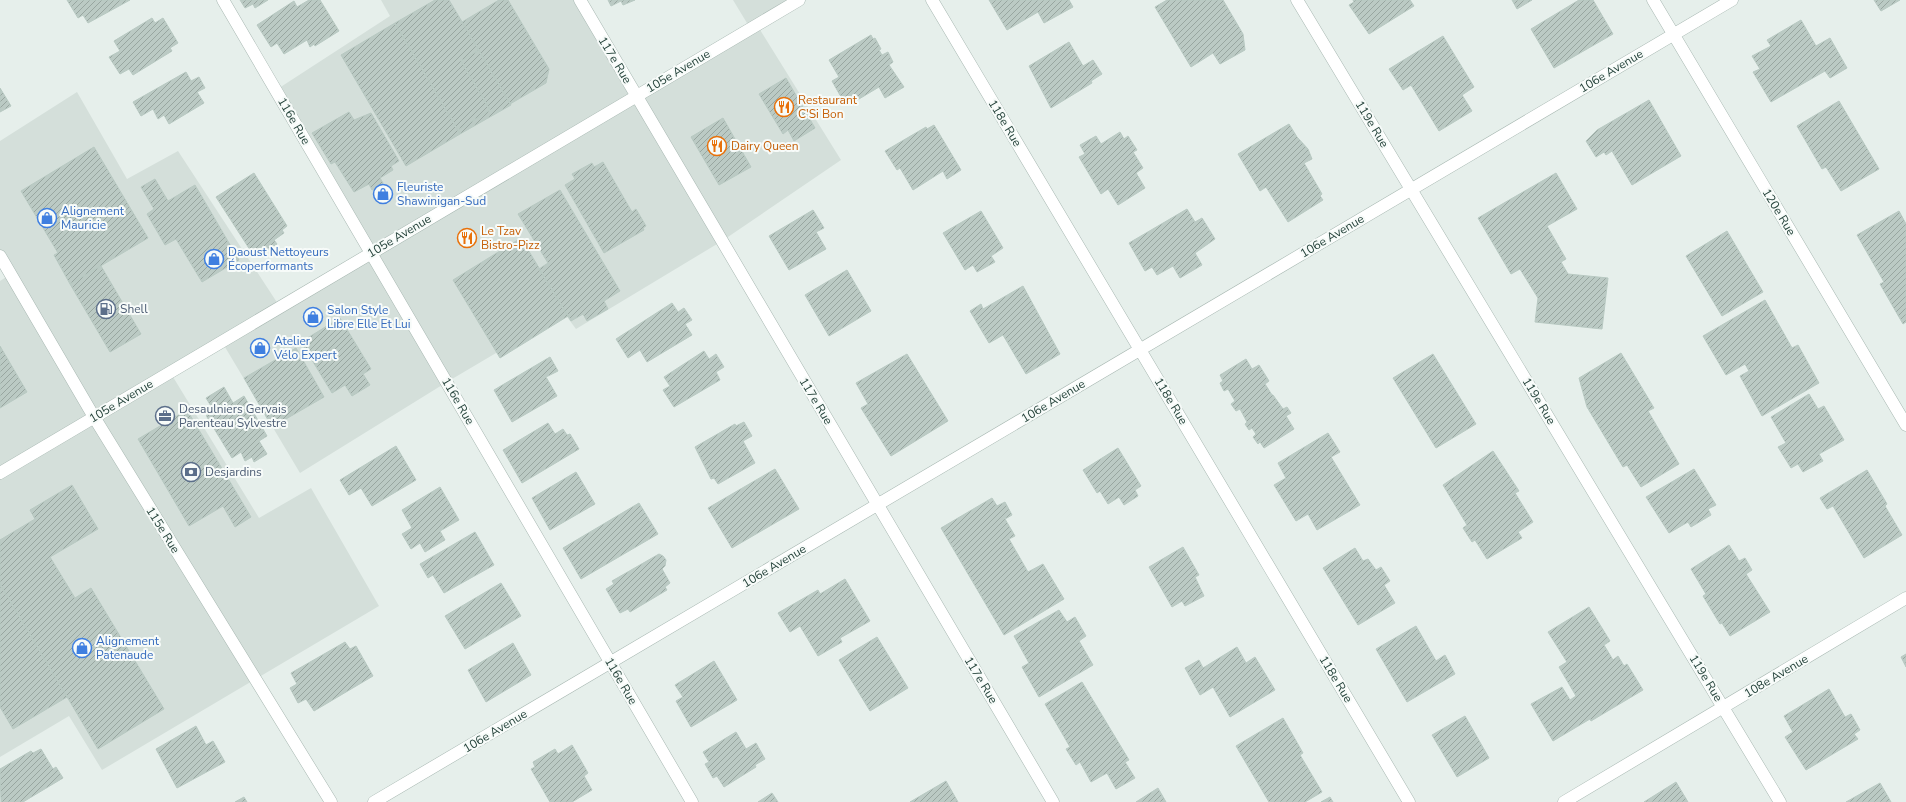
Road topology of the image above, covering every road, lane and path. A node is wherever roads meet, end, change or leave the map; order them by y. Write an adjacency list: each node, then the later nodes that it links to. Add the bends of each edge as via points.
1 (223, 0): 11 (street, 116e Rue)
2 (580, 0): 9 (street, 117e Rue)
3 (799, 0): 9 (street, 105e Avenue)
4 (932, 0): 13 (street, 118e Rue)
5 (1297, 0): 10 (street, 119e Rue)
6 (1653, 0): 8 (street, 120e Rue)
7 (1732, 0): 8 (street, 106e Avenue)
8 (1673, 34): 10 (street, 106e Avenue); 15 (street, 120e Rue)
9 (636, 96): 11 (street, 105e Avenue); 17 (street, 117e Rue)
10 (1411, 189): 13 (street, 106e Avenue); 20 (street, 119e Rue)
11 (372, 253): 14 (street, 105e Avenue); 19 (street, 116e Rue)
12 (0, 256): 14 (street, 115e Rue)
13 (1140, 349): 17 (street, 106e Avenue); 25 (street, 118e Rue)
14 (94, 417): 16 (street, 105e Avenue); 21 (street, 115e Rue)
15 (1906, 425)
16 (0, 473)
17 (878, 505): 19 (street, 106e Avenue); 24 (street, 117e Rue)
18 (1906, 598): 20 (street, 108e Avenue)
19 (611, 662): 22 (street, 106e Avenue); 23 (street, 116e Rue)
20 (1724, 707): 26 (street, 108e Avenue); 27 (street, 119e Rue)
21 (331, 802)
22 (374, 802)
23 (692, 802)
24 (1053, 802)
25 (1409, 802)
26 (1564, 802)
27 (1780, 802)

